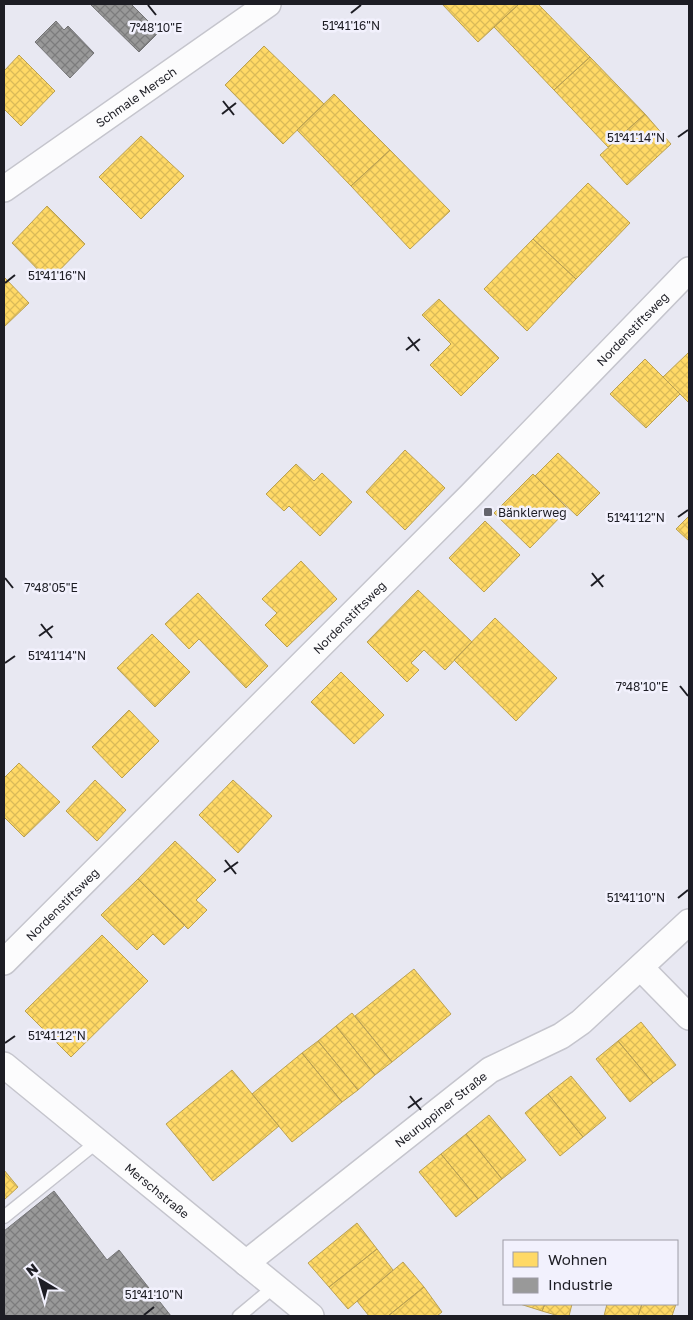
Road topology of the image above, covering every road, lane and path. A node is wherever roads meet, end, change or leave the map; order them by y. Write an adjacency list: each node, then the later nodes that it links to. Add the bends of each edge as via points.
1 (268, 4): 2 (street, Schmale Mersch)
2 (4, 189)
3 (689, 270): 5 (street, Nordenstiftsweg, via 471,495)
4 (689, 922): 6 (street, Neuruppiner Straße)
5 (4, 962)
6 (641, 968): 7 (street); 11 (street, Neuruppiner Straße, via 561,1036 490,1070)
7 (689, 1018)
8 (4, 1065): 9 (street, Merschstraße)
9 (97, 1142): 10 (lane); 11 (street, Merschstraße)
10 (4, 1217)
11 (246, 1263): 12 (street, Merschstraße)
12 (274, 1287): 13 (lane); 14 (street, Merschstraße)
13 (239, 1316)
14 (311, 1316)

